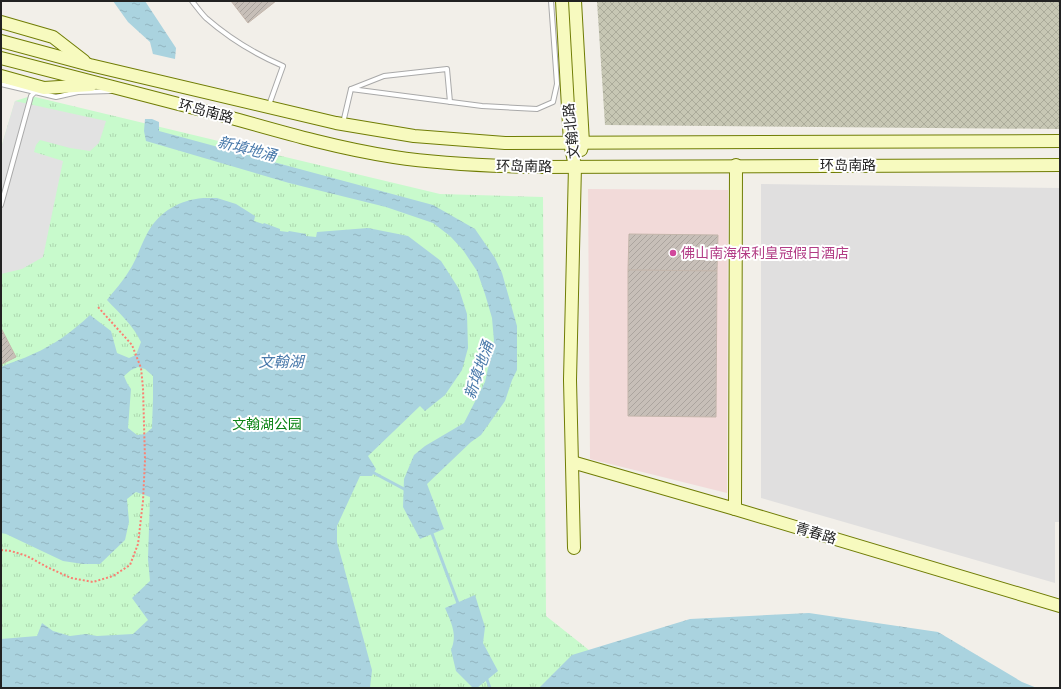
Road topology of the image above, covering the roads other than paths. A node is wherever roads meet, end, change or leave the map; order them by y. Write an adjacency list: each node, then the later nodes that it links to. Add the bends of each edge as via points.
1 (192, 1): 16 (lane, via 205,17 235,40 283,66)
2 (551, 1): 15 (lane, via 557,84 553,102 536,109)
3 (562, 1): 19 (main road, 文翰北路)
4 (575, 1): 20 (main road, 文翰北路)
5 (1, 22): 8 (main road, via 53,37)
6 (1, 41): 8 (main road, 环岛南路)
7 (1, 58): 11 (main road, 环岛南路)
8 (90, 65): 16 (main road, 环岛南路)
9 (1, 76): 11 (main road, via 44,88)
10 (1, 84): 14 (lane)
11 (102, 84): 13 (main road, 环岛南路)
12 (351, 89): 15 (lane); 15 (lane, via 384,76 447,69); 17 (lane)
13 (129, 91): 14 (lane, via 78,92 56,97); 23 (main road, 环岛南路, via 314,141 394,157 500,166)
14 (35, 92): 24 (lane, via 31,96)
15 (450, 102)
16 (268, 107): 17 (main road, 环岛南路)
17 (343, 124): 19 (main road, 环岛南路, via 449,140)
18 (1060, 141): 20 (main road, 环岛南路)
19 (570, 143): 20 (main road, 环岛南路); 23 (main road, 文翰北路)
20 (583, 143): 23 (main road, 文翰北路)
21 (736, 165): 22 (main road, 环岛南路); 23 (main road, 环岛南路); 26 (main road)
22 (1060, 165)
23 (575, 166): 25 (main road, via 570,380)
24 (1, 205)
25 (572, 462): 26 (main road, 青春路); 27 (main road)
26 (735, 509): 28 (main road, 青春路)
27 (574, 548)
28 (1060, 606)

